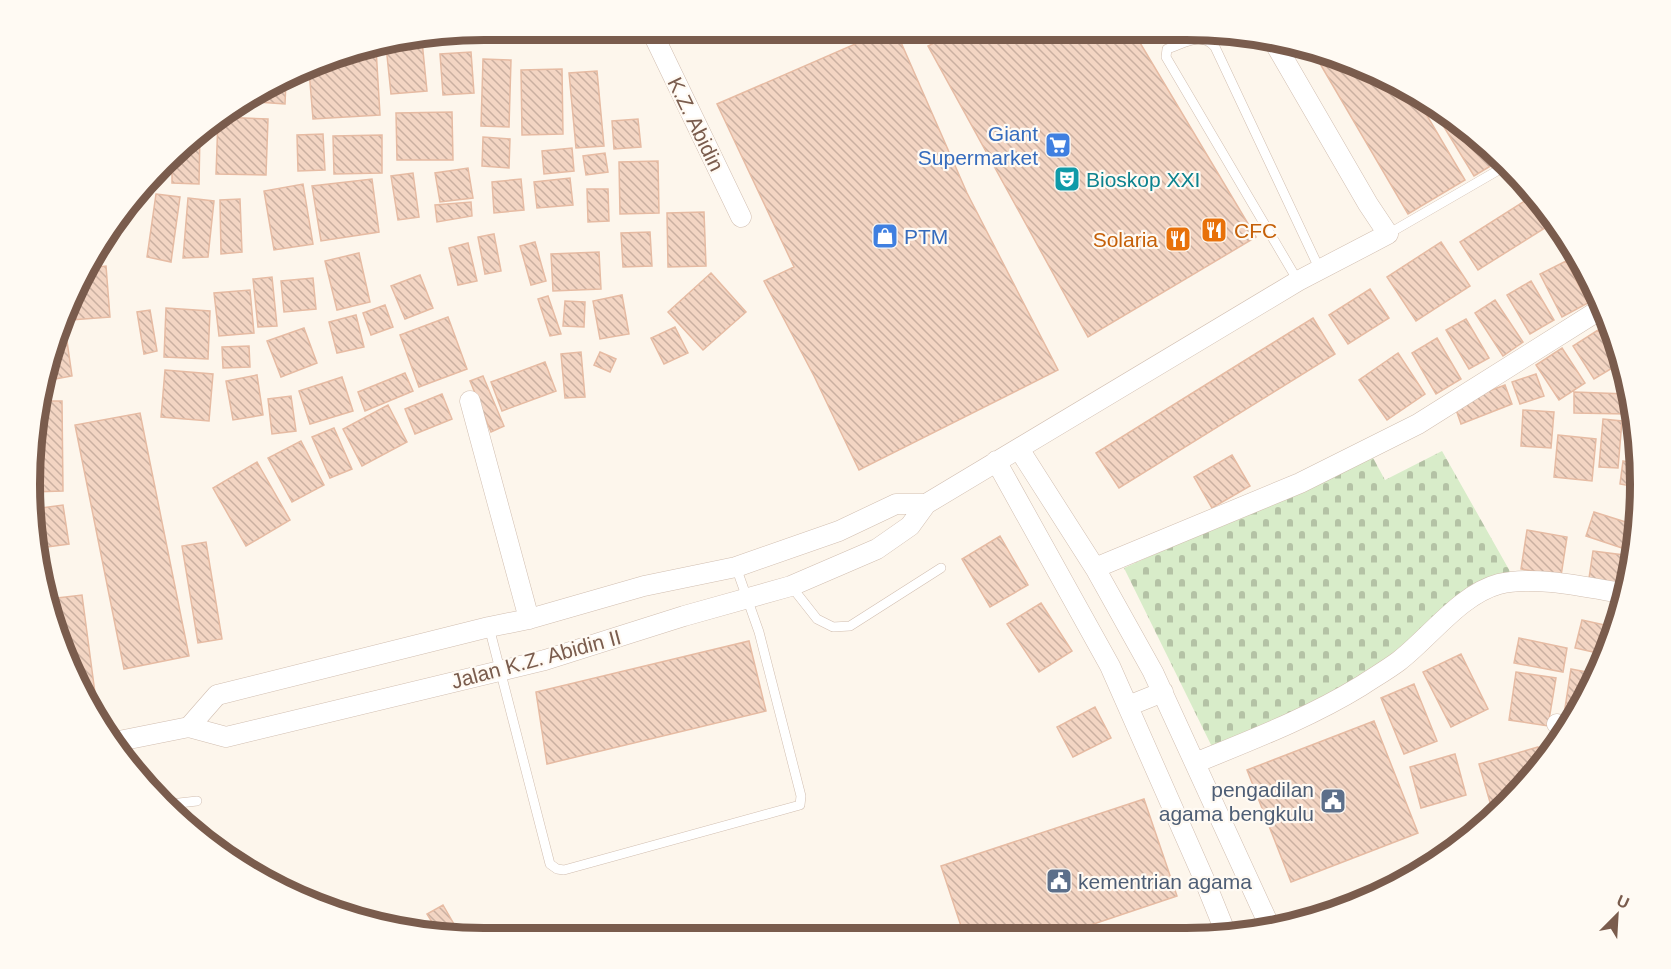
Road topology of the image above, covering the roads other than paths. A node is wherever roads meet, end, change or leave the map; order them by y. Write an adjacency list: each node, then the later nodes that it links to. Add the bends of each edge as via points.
1 (656, 40): 6 (street, K.Z. Abidin)
2 (1194, 40): 9 (lane, via 1167,49 1166,57)
3 (1210, 41): 8 (lane)
4 (1279, 50): 7 (street)
5 (1499, 170): 7 (lane)
6 (741, 217)
7 (1388, 234): 8 (street)
8 (1320, 270): 9 (street)
9 (1298, 282): 12 (street)
10 (1596, 312): 17 (street, via 1418,424 1300,483)
11 (470, 401): 21 (street)
12 (1019, 448): 13 (street); 17 (street)
13 (996, 461): 14 (street); 25 (street, via 1103,651)
14 (926, 504): 15 (street, via 896,504 839,531); 18 (street, Jalan K.Z. Abidin II, via 910,526 877,549)
15 (736, 567): 20 (lane); 21 (street, via 644,586)
16 (941, 568): 18 (lane, via 850,626 833,627 817,619)
17 (1095, 568): 24 (street)
18 (791, 586): 20 (street, Jalan K.Z. Abidin II)
19 (1617, 592): 28 (street, via 1560,583 1516,582 1482,590 1399,660 1359,687 1276,730)
20 (749, 599): 23 (street, Jalan K.Z. Abidin II); 23 (lane, via 801,796 797,806 564,870 554,868)
21 (529, 619): 22 (street)
22 (489, 627): 23 (lane); 26 (street, via 217,695)
23 (501, 670): 26 (street, Jalan K.Z. Abidin II, via 226,737)
24 (1163, 692): 25 (street); 28 (street)
25 (1128, 706): 32 (street)
26 (189, 727): 27 (street)
27 (122, 740)
28 (1195, 762): 31 (street)
29 (197, 801): 30 (lane)
30 (177, 803)
31 (1267, 921)
32 (1223, 927)

